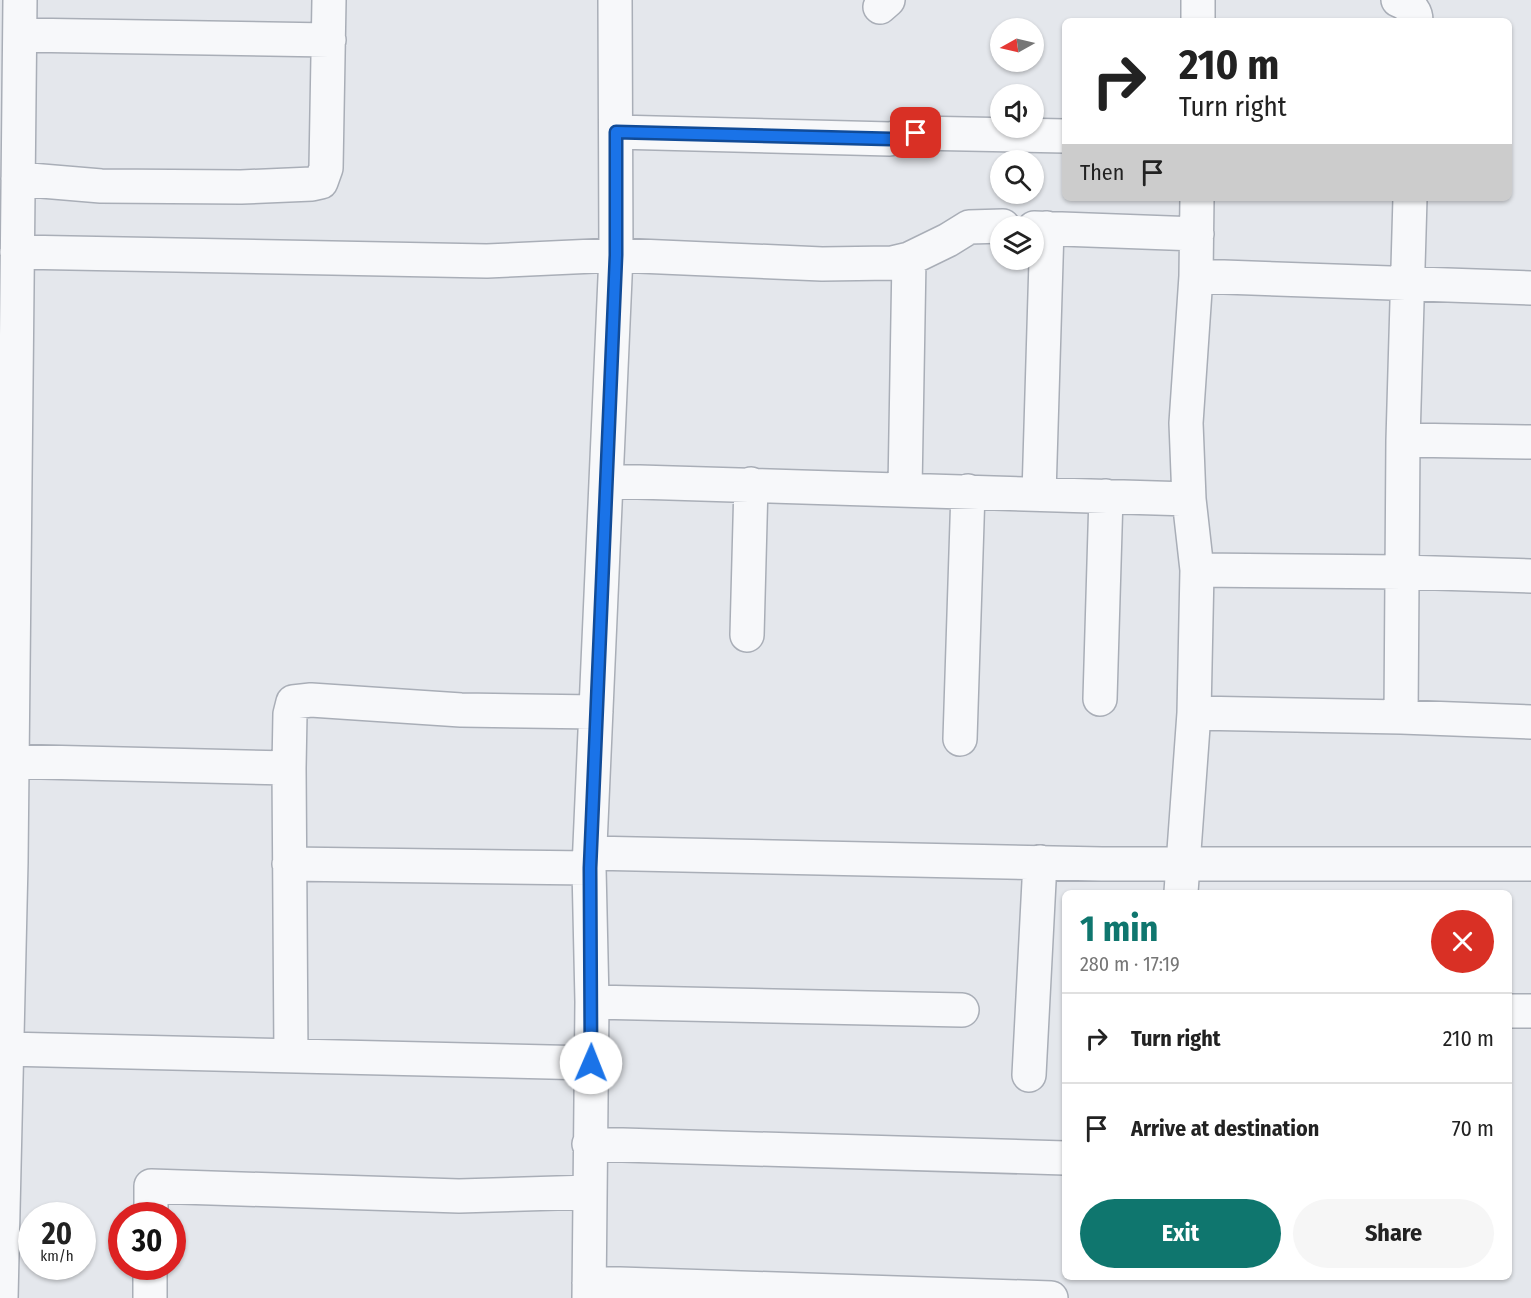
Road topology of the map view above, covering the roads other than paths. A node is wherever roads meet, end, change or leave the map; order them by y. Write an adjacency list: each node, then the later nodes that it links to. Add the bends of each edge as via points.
1 (20, 0): 8 (street)
2 (329, 0): 9 (street)
3 (615, 0): 10 (street)
4 (1198, 0): 6 (street)
5 (1398, 0): 7 (street, via 1411,8)
6 (1198, 18)
7 (1416, 18)
8 (20, 34): 9 (street); 12 (street)
9 (329, 40): 12 (street, via 326,168 321,182 241,187 102,186)
10 (616, 132): 11 (street, via 891,139 916,133); 19 (street)
11 (1062, 136)
12 (18, 179): 18 (street)
13 (1197, 201): 17 (street)
14 (1410, 201): 23 (street)
15 (990, 226): 20 (street, via 969,226)
16 (1044, 228): 17 (street)
17 (1197, 234): 22 (street)
18 (17, 252): 19 (street, via 487,261); 27 (street)
19 (616, 255): 20 (street, via 822,264 892,263); 28 (street)
20 (909, 259): 30 (street)
21 (1040, 270): 32 (street)
22 (1196, 276): 23 (street); 34 (street, via 1186,423)
23 (1406, 283): 24 (street); 25 (street)
24 (1531, 288)
25 (1403, 440): 26 (street); 36 (street)
26 (1531, 442)
27 (7, 472): 45 (street)
28 (606, 481): 29 (street); 40 (street)
29 (751, 484): 30 (street); 38 (street)
30 (905, 489): 31 (street)
31 (968, 491): 32 (street); 44 (street)
32 (1039, 494): 33 (street)
33 (1106, 496): 34 (street); 39 (street)
34 (1189, 499): 35 (street)
35 (1197, 570): 36 (street); 41 (street)
36 (1402, 572): 37 (street); 42 (street)
37 (1531, 576)
38 (747, 635)
39 (1100, 699)
40 (596, 712): 46 (street, via 295,701 290,714); 47 (street)
41 (1194, 713): 42 (street); 51 (street)
42 (1401, 717): 43 (street)
43 (1531, 722)
44 (960, 740)
45 (6, 761): 46 (street); 56 (street)
46 (289, 768): 49 (street)
47 (590, 860): 48 (street); 49 (street); 52 (street)
48 (1040, 862): 51 (street); 59 (street)
49 (290, 864): 57 (street)
50 (1531, 864): 51 (street)
51 (1182, 878)
52 (592, 1002): 53 (street); 58 (street)
53 (962, 1010)
54 (1512, 1011): 55 (street)
55 (1531, 1011)
56 (6, 1049): 57 (street); 66 (street)
57 (291, 1056): 58 (street)
58 (591, 1063): 60 (street)
59 (1029, 1075)
60 (589, 1144): 61 (street); 62 (street)
61 (1062, 1158)
62 (590, 1192): 63 (street, via 459,1196 151,1186); 65 (street)
63 (151, 1202)
64 (150, 1280): 67 (street)
65 (589, 1290): 68 (street)
66 (1, 1298)
67 (150, 1298)
68 (1051, 1298)

